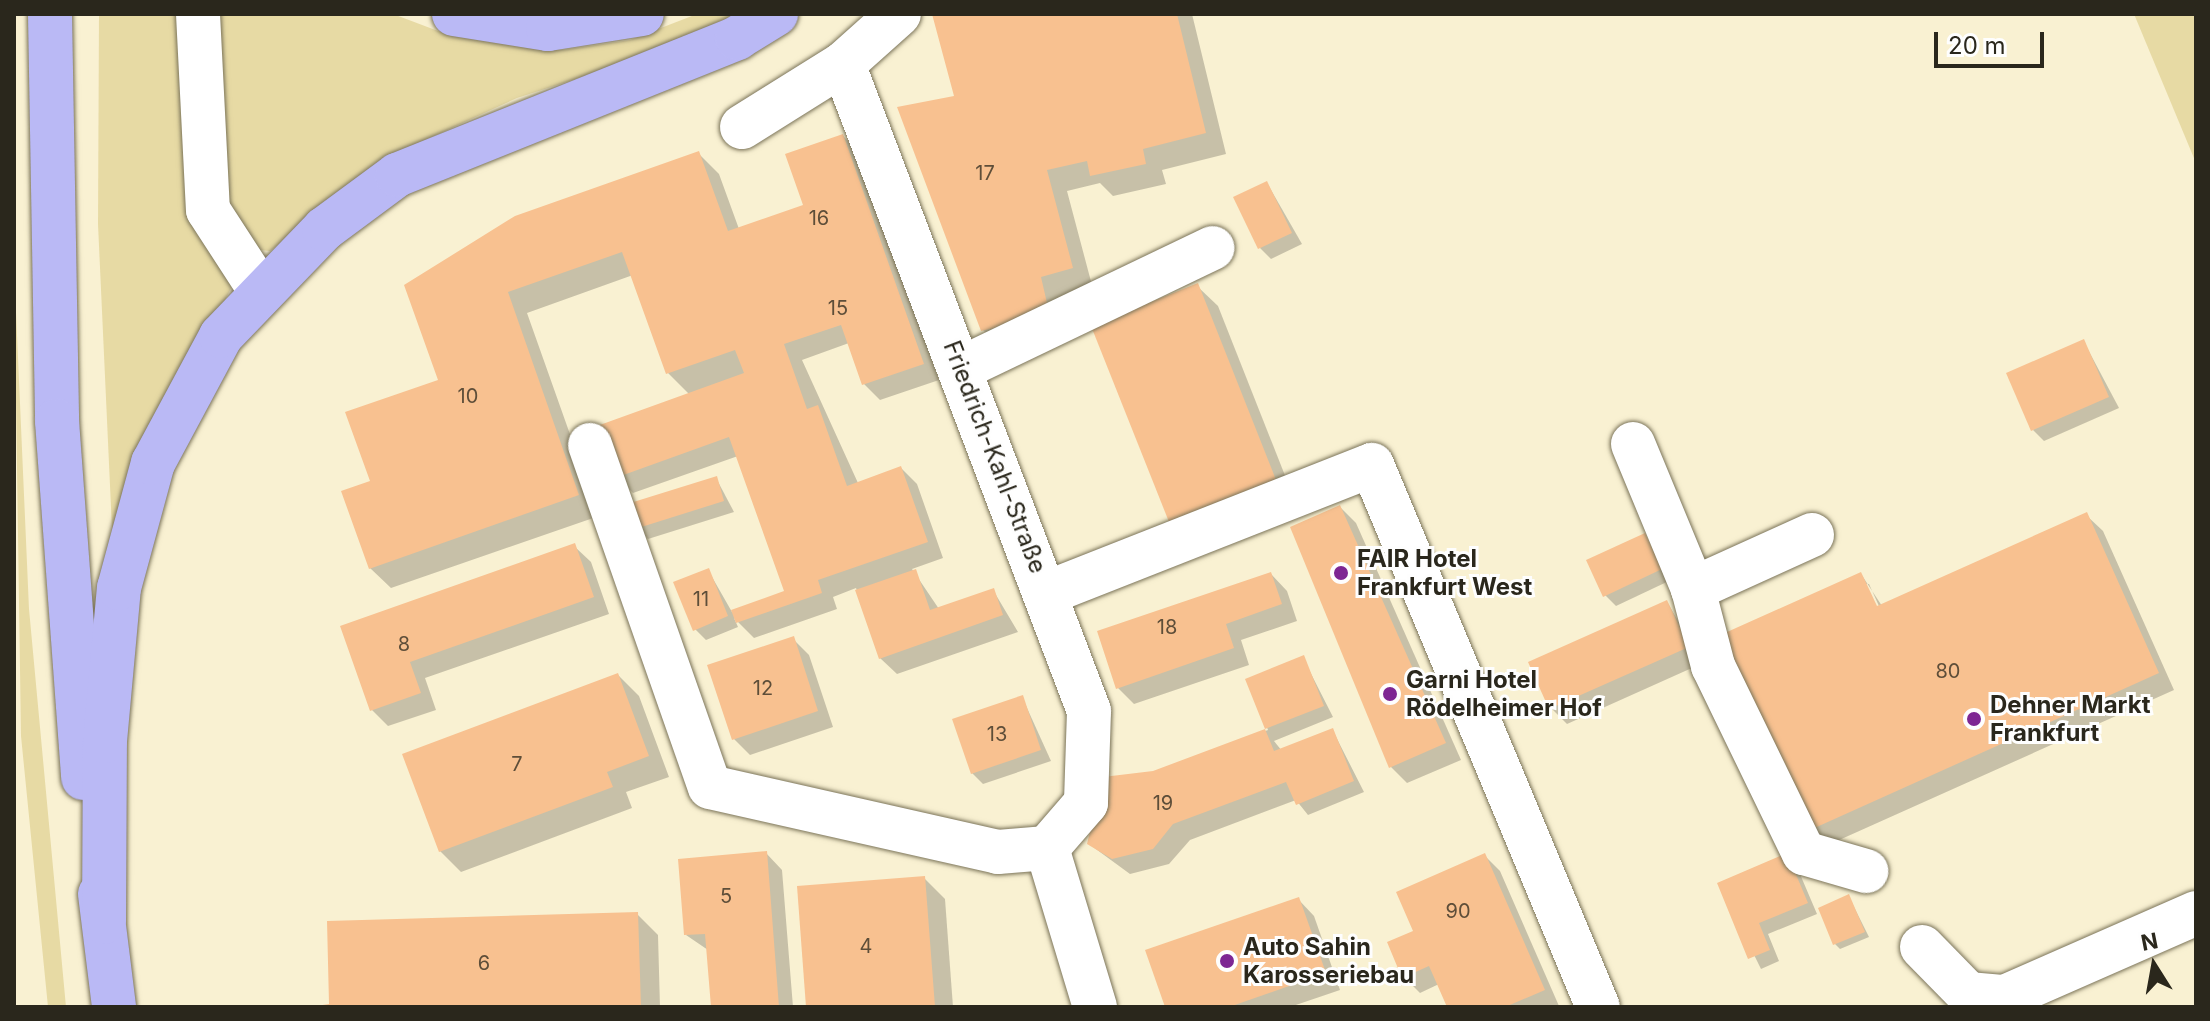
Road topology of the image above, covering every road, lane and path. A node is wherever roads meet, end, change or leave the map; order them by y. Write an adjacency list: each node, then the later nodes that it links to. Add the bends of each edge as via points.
1 (50, 14): 20 (highway, via 66,603)
2 (198, 14): 10 (street, via 208,210)
3 (454, 14): 4 (highway, via 548,29)
4 (642, 14)
5 (776, 14): 10 (highway, via 737,38 397,175)
6 (899, 14): 7 (street)
7 (843, 64): 8 (street); 11 (street, Friedrich-Kahl-Straße)
8 (742, 127)
9 (1213, 248): 11 (street)
10 (260, 290): 20 (highway, via 188,387 153,463 127,547 111,638)
11 (960, 369): 16 (street, Friedrich-Kahl-Straße)
12 (1633, 444): 15 (street)
13 (590, 445): 17 (street, via 710,787 998,852)
14 (1812, 535): 15 (street)
15 (1693, 589): 18 (street, via 1713,666 1804,853)
16 (1047, 593): 17 (street, Friedrich-Kahl-Straße, via 1089,711 1086,803); 24 (street, via 1372,465)
17 (1047, 848): 23 (street)
18 (1866, 871)
19 (2194, 905): 21 (street, via 2005,997 1968,994)
20 (104, 922): 22 (highway)
21 (1922, 947)
22 (114, 1007)
23 (1095, 1007)
24 (1598, 1007)

